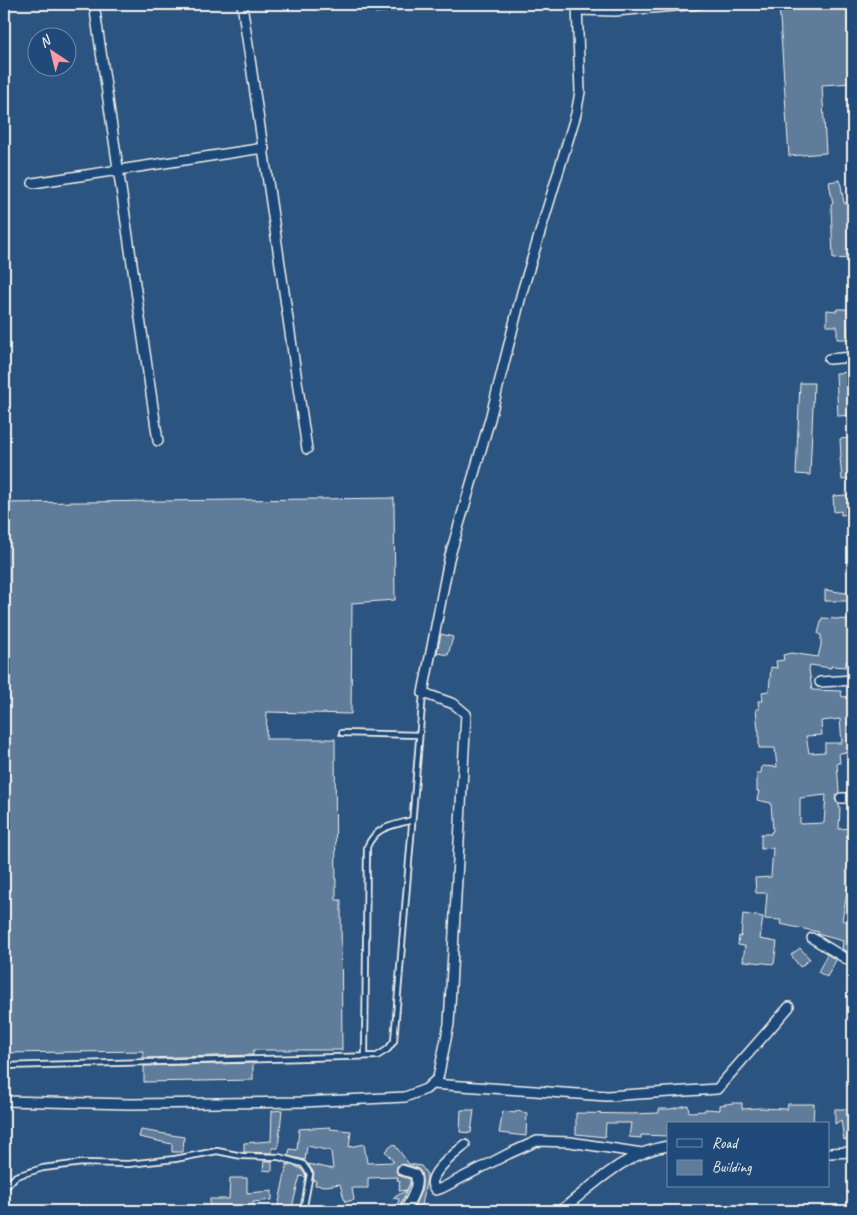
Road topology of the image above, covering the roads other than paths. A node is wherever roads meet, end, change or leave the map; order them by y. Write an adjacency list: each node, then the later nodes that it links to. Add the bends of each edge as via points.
1 (94, 4): 6 (street)
2 (242, 4): 5 (street)
3 (698, 4): 4 (street, via 615,10)
4 (577, 7): 14 (street, via 580,92 576,114 522,292 490,419 449,559)
5 (264, 148): 6 (street); 11 (street)
6 (119, 171): 7 (street); 10 (street)
7 (33, 184)
8 (853, 357): 9 (street)
9 (829, 359)
10 (158, 441)
11 (307, 449)
12 (853, 680): 13 (street)
13 (820, 682)
14 (423, 693): 16 (lane); 25 (street, via 454,704 466,714 449,1024 438,1078)
15 (342, 733): 16 (lane)
16 (418, 735): 19 (lane)
17 (841, 798): 18 (street)
18 (853, 798)
19 (412, 820): 23 (lane, via 394,1041 377,1056); 23 (lane, via 379,830 367,847)
20 (812, 938): 21 (street)
21 (853, 963)
22 (789, 1007): 25 (street, via 717,1089 607,1096)
23 (364, 1056): 24 (lane)
24 (4, 1066)
25 (432, 1084): 26 (street, via 405,1097 303,1102 130,1104)
26 (4, 1101)
27 (465, 1145): 30 (street, via 440,1167 433,1188 442,1188 537,1141 570,1142)
28 (667, 1146): 30 (street)
29 (853, 1152): 31 (street)
30 (642, 1153): 36 (street, via 614,1169)
31 (830, 1153)
32 (402, 1170): 35 (street, via 415,1174 417,1180)
33 (4, 1192): 34 (lane, via 16,1176 43,1168 82,1163 128,1164 217,1150 242,1156 279,1157 303,1164 310,1174)
34 (303, 1211)
35 (405, 1211)
36 (560, 1211)

